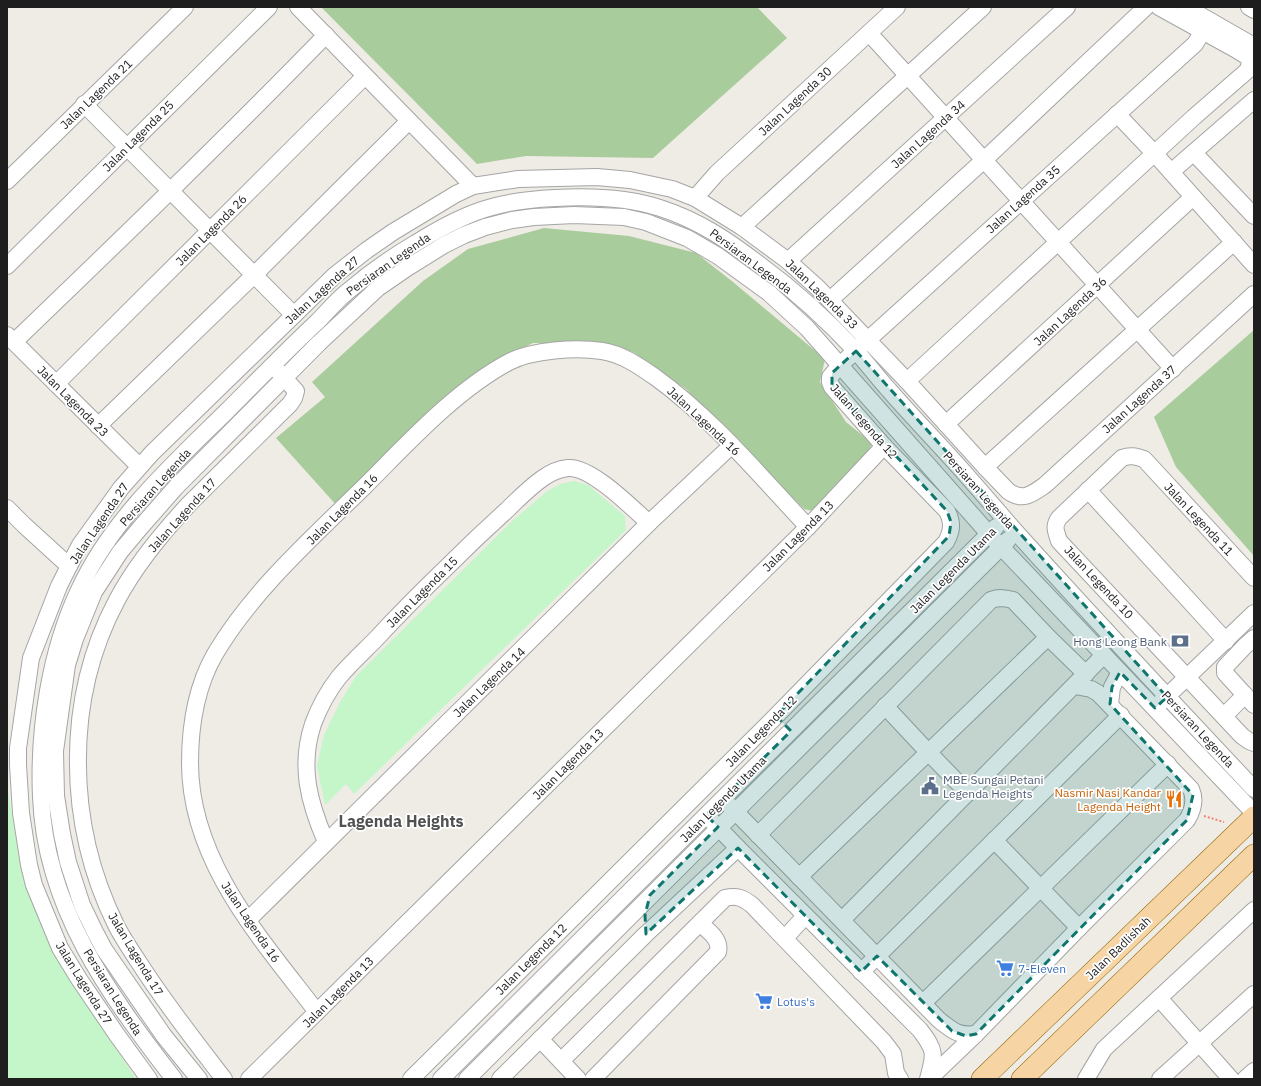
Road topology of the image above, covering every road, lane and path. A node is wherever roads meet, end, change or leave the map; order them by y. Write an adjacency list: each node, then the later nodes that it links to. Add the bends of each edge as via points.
1 (185, 7): 19 (street, Jalan Lagenda 21)
2 (269, 7): 23 (street, Jalan Lagenda 25)
3 (298, 7): 14 (street)
4 (898, 7): 13 (street, Jalan Lagenda 30)
5 (983, 7): 17 (street)
6 (1067, 7): 21 (street, Jalan Lagenda 34)
7 (1146, 7): 26 (street)
8 (1159, 7): 12 (street)
9 (1186, 7): 15 (street)
10 (1249, 7): 11 (street)
11 (1254, 10)
12 (1203, 31): 20 (street, Jalan Lagenda 35, via 1195,44); 25 (street, via 1248,57 1248,70)
13 (869, 33): 17 (street); 34 (street, Jalan Lagenda 30, via 717,173)
14 (326, 35): 16 (street); 31 (street)
15 (1254, 46)
16 (366, 76): 22 (street); 39 (street, Jalan Lagenda 26)
17 (908, 76): 21 (street); 38 (street)
18 (1254, 100): 24 (street)
19 (84, 104): 23 (street); 29 (street, Jalan Lagenda 21)
20 (1118, 114): 25 (street); 35 (street, Jalan Lagenda 35)
21 (946, 117): 26 (street); 42 (street, Jalan Lagenda 34)
22 (409, 121): 30 (street); 45 (street)
23 (127, 147): 31 (street); 44 (street, Jalan Lagenda 25)
24 (1194, 153): 27 (street); 37 (street)
25 (1155, 154): 27 (street); 40 (street)
26 (984, 160): 35 (street); 48 (street)
27 (1171, 172): 33 (street)
28 (573, 177): 30 (street, Jalan Lagenda 27, via 518,179); 32 (street); 34 (street, Jalan Lagenda 33, via 630,180 672,189)
29 (7, 181)
30 (473, 186): 49 (street, Jalan Lagenda 27, via 367,250 335,275)
31 (170, 190): 39 (street); 51 (street, via 77,281)
32 (575, 197): 36 (street); 54 (street, Persiaran Legenda, via 641,202 687,217 729,241 772,274 814,309); 56 (street, Persiaran Legenda, via 525,200 489,207 437,230 400,252 346,293)
33 (1193, 197): 41 (street); 46 (street, Jalan Lagenda 36)
34 (695, 198): 38 (street, Jalan Lagenda 33)
35 (1021, 201): 40 (street); 52 (street, Jalan Lagenda 35)
36 (574, 215): 55 (street, Persiaran Legenda, via 624,217 646,222 687,238 718,256 769,293 807,328); 58 (street, Persiaran Legenda, via 512,220 485,227 444,245 378,288)
37 (1254, 216)
38 (742, 227): 42 (street, Jalan Lagenda 33)
39 (210, 231): 45 (street); 60 (street, Jalan Lagenda 26)
40 (1058, 242): 46 (street); 59 (street)
41 (1234, 242): 43 (street); 50 (street)
42 (788, 261): 48 (street, Jalan Lagenda 33)
43 (1254, 265)
44 (7, 266)
45 (254, 275): 49 (street); 62 (street)
46 (1097, 285): 50 (street); 61 (street, Jalan Lagenda 36)
47 (1254, 294): 57 (street, Jalan Lagenda 37)
48 (830, 300): 52 (street, Jalan Lagenda 33)
49 (294, 315): 53 (street, Jalan Lagenda 27)
50 (1137, 329): 57 (street); 66 (street)
51 (10, 339): 60 (street, Jalan Lagenda 23)
52 (868, 340): 54 (street, Jalan Lagenda 35); 59 (street, Jalan Lagenda 33)
53 (257, 350): 56 (street, Jalan Lagenda 17); 65 (street, Jalan Lagenda 27)
54 (856, 351): 55 (street, Jalan Lagenda 35); 70 (street, Persiaran Legenda)
55 (840, 365): 64 (street, Jalan Legenda 12, via 830,377 832,387); 74 (street, Persiaran Legenda)
56 (272, 366): 58 (street, Jalan Lagenda 17); 98 (street, Persiaran Legenda, via 163,475 126,517 93,564 80,587 61,635 54,663 47,700)
57 (1173, 369): 68 (street, Jalan Lagenda 37, via 1045,484 1032,494)
58 (284, 378): 98 (street, Persiaran Legenda, via 176,487 120,552 104,576 84,615 67,665); 143 (street, Jalan Lagenda 17, via 296,391 290,404 175,519 123,590 91,662 80,717 78,752 81,808 90,857 100,889 116,926 145,973)
59 (908, 381): 61 (street, Jalan Lagenda 33)
60 (56, 384): 62 (street, Jalan Lagenda 23)
61 (946, 424): 66 (street, Jalan Lagenda 33)
62 (98, 426): 65 (street, Jalan Lagenda 23)
63 (732, 446): 71 (street, Jalan Lagenda 14); 72 (street, Jalan Lagenda 16); 121 (street, Jalan Lagenda 16, via 706,419 668,387 621,356 602,351 543,351 525,355 485,377 428,423 262,590 228,634 205,675 193,717 193,799 212,859 233,899)
64 (884, 446): 72 (street, Jalan Lagenda 13); 92 (street, Jalan Legenda 12, via 947,512 952,522 949,536 941,548)
65 (139, 466): 76 (street, Jalan Lagenda 27, via 85,539)
66 (985, 467): 68 (street, Jalan Lagenda 33, via 1014,495)
67 (1088, 490): 77 (street, Jalan Legenda 11, via 1122,458 1133,456 1144,459); 80 (street); 85 (street, Jalan Legenda 10, via 1059,518 1055,529 1059,540)
68 (1020, 496)
69 (7, 508): 76 (street)
70 (1004, 519): 73 (street, Persiaran Legenda); 74 (street, Jalan Legenda Utama)
71 (649, 523): 113 (street, Jalan Lagenda 14); 113 (street, Jalan Lagenda 15, via 615,493 585,472 570,468 557,470 526,492 412,601 339,677 328,693 314,723 306,752 307,773 311,801)
72 (808, 527): 132 (street, Jalan Lagenda 13)
73 (1016, 532): 75 (street, Jalan Legenda Utama); 87 (street, Persiaran Legenda)
74 (989, 534): 75 (street, Persiaran Legenda); 94 (street, Jalan Legenda Utama)
75 (1001, 546): 82 (street, Persiaran Legenda); 95 (street, Jalan Legenda Utama)
76 (69, 566): 97 (street, Jalan Lagenda 27, via 31,658)
77 (1254, 578)
78 (1254, 613): 80 (street)
79 (1048, 637): 84 (street); 89 (street, via 1013,600 999,597 991,600); 99 (street)
80 (1229, 638): 81 (street); 85 (street)
81 (1251, 646): 88 (street, via 1224,670)
82 (1104, 655): 83 (street, Persiaran Legenda); 84 (street)
83 (1120, 672): 90 (street, Persiaran Legenda); 91 (street, via 1112,687)
84 (1086, 674): 86 (street)
85 (1188, 677): 87 (street); 93 (street, Jalan Legenda 10)
86 (1074, 686): 91 (street, via 1098,693); 102 (street)
87 (1167, 697): 90 (street); 101 (street, Persiaran Legenda)
88 (1249, 700): 93 (street)
89 (886, 706): 99 (street); 111 (street)
90 (1155, 708): 105 (street, Persiaran Legenda)
91 (1115, 710): 100 (street); 112 (street)
92 (776, 716): 94 (street); 145 (street, Jalan Legenda 12)
93 (1224, 716): 96 (street, Jalan Legenda 10, via 1242,736)
94 (791, 731): 95 (street); 103 (street, Jalan Legenda Utama)
95 (803, 743): 104 (street, Jalan Legenda Utama)
96 (1254, 743)
97 (12, 747): 98 (street); 140 (street, Jalan Lagenda 27, via 29,865 47,918 60,948 79,979)
98 (48, 751): 141 (street, Persiaran Legenda, via 41,799 45,836 50,862 67,912 99,974); 142 (street, Persiaran Legenda, via 68,862 82,905 115,966)
99 (928, 752): 102 (street); 116 (street)
100 (1168, 764): 117 (street); 124 (street, via 1194,795 1192,812 1187,820)
101 (1254, 789)
102 (968, 793): 122 (street)
103 (723, 799): 104 (street); 106 (street, Jalan Legenda Utama)
104 (735, 811): 110 (street, Jalan Legenda Utama); 111 (street)
105 (1254, 813)
106 (706, 815): 110 (street); 146 (street, Jalan Legenda Utama)
107 (1254, 817): 152 (main road, Jalan Badlishah)
108 (1210, 818): 109 (path)
109 (1223, 821)
110 (718, 827): 114 (street); 118 (street, Jalan Legenda Utama)
111 (758, 835): 116 (street)
112 (994, 840): 117 (street); 127 (street)
113 (326, 842): 121 (street, Jalan Lagenda 14)
114 (738, 848): 120 (street); 125 (street)
115 (1254, 854): 136 (main road)
116 (799, 877): 122 (street)
117 (1041, 888): 124 (street); 131 (street)
118 (650, 895): 125 (street, via 645,915); 147 (street, Jalan Legenda Utama)
119 (1254, 910): 130 (street)
120 (805, 916): 126 (street); 128 (street)
121 (248, 920): 132 (street, Jalan Lagenda 16)
122 (842, 920): 127 (street)
123 (700, 923): 126 (street, via 725,898 738,896 752,905); 137 (street); 150 (street, via 717,940 718,952)
124 (1079, 928): 133 (street)
125 (646, 934): 134 (street)
126 (784, 938): 139 (street, via 884,1042 893,1054)
127 (877, 956): 128 (street); 131 (street)
128 (861, 972): 151 (street, via 930,1043 933,1054)
129 (1254, 994): 135 (street)
130 (1159, 998): 135 (street); 155 (street, via 1104,1049)
131 (923, 1003): 133 (street, via 952,1031 966,1036)
132 (317, 1012): 144 (street, Jalan Lagenda 13)
133 (976, 1034): 151 (street)
134 (540, 1039): 137 (street); 148 (street)
135 (1199, 1043): 156 (street); 157 (street)
136 (1056, 1046): 153 (main road); 154 (main road)
137 (561, 1061): 149 (street)
138 (1254, 1071): 158 (street)
139 (896, 1077)
140 (149, 1079)
141 (174, 1079)
142 (198, 1079)
143 (224, 1079)
144 (249, 1079)
145 (410, 1079)
146 (441, 1079)
147 (467, 1079)
148 (500, 1079)
149 (578, 1079)
150 (593, 1079)
151 (929, 1079)
152 (982, 1079)
153 (1022, 1079)
154 (1035, 1079)
155 (1086, 1079)
156 (1160, 1079)
157 (1231, 1079)
158 (1245, 1079)

